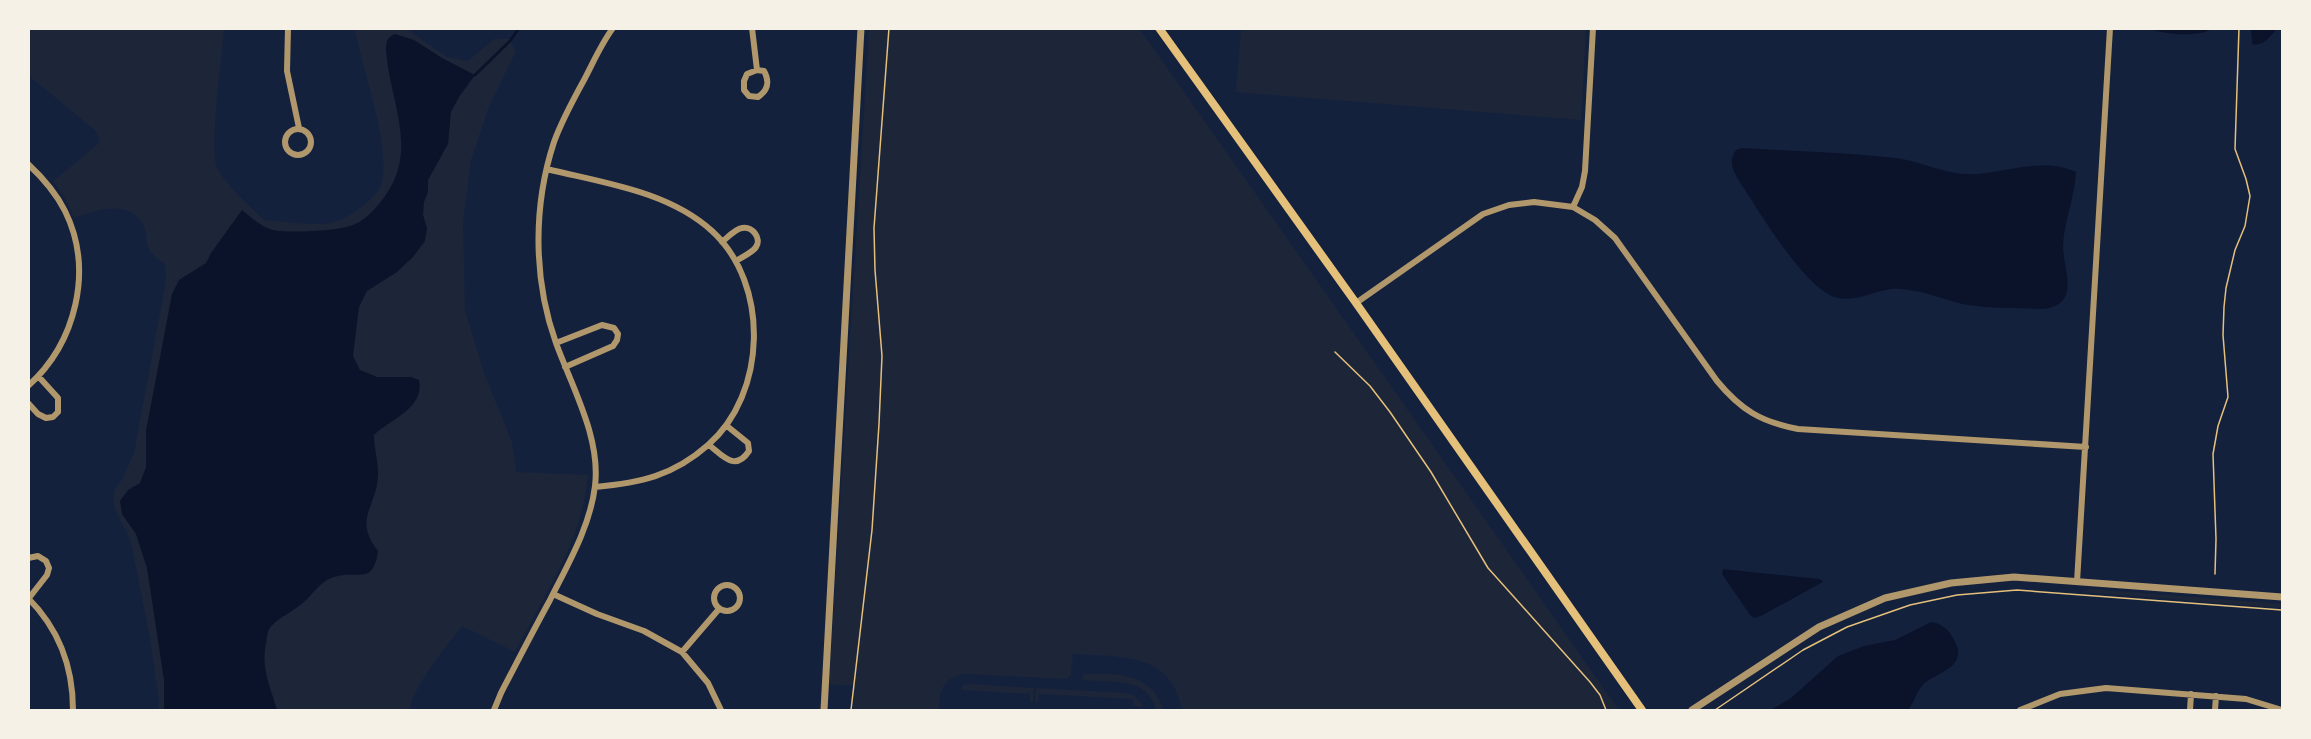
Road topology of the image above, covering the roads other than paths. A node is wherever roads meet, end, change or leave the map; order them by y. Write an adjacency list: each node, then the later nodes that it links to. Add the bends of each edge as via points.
1 (288, 28): 9 (street, via 287,71)
2 (613, 28): 11 (street, via 562,121)
3 (752, 28): 8 (street)
4 (861, 28): 38 (street)
5 (1159, 28): 15 (main road)
6 (1593, 28): 12 (street, via 1585,171)
7 (2110, 28): 23 (street)
8 (757, 70): 8 (street, via 747,74 744,81 749,96 758,97 768,85 764,71)
9 (299, 128): 9 (street, via 290,130 286,137 285,147 290,155 308,153 311,145 306,131)
10 (28, 164): 18 (street, via 49,185 65,210 78,263 77,297 70,325 58,351)
11 (547, 169): 13 (street, via 641,192 669,203 696,219); 16 (street, via 538,237 546,310)
12 (1573, 207): 15 (street, via 1534,202 1484,214); 23 (street, via 1615,238 1717,381 1734,401 1755,416 1798,429)
13 (722, 242): 14 (street); 14 (street, via 741,228 756,234 755,248)
14 (735, 261): 21 (street, via 754,322 753,356 744,394)
15 (1356, 303): 39 (main road)
16 (556, 343): 17 (street); 17 (street, via 602,325 614,328 618,334 613,346)
17 (565, 367): 24 (street, via 588,427)
18 (39, 377): 19 (street); 20 (street, via 58,398 58,412 46,418)
19 (28, 386)
20 (28, 403)
21 (727, 426): 22 (street); 22 (street, via 748,442 749,451 744,458 728,460)
22 (709, 445): 24 (street, via 659,476 631,484)
23 (2086, 447): 26 (street)
24 (595, 487): 27 (street, via 578,544)
25 (28, 558): 29 (street, via 38,556 49,568)
26 (2077, 582): 28 (street); 40 (street, via 2003,578 1951,583 1885,598 1819,627)
27 (553, 594): 31 (street, via 644,631); 36 (street)
28 (2283, 597)
29 (29, 598): 35 (street, via 50,623 63,648 73,685)
30 (718, 609): 30 (street, via 728,612 740,602 740,593 733,586 722,585 716,592 713,602); 31 (street)
31 (682, 652): 37 (street, via 708,684)
32 (2191, 694): 33 (street); 41 (street, via 2083,690 2060,694); 42 (street)
33 (2216, 696): 34 (street, via 2246,699); 43 (street)
34 (2283, 710)
35 (73, 711)
36 (494, 711)
37 (722, 711)
38 (824, 711)
39 (1642, 711)
40 (1692, 711)
41 (2020, 711)
42 (2190, 711)
43 (2215, 711)

